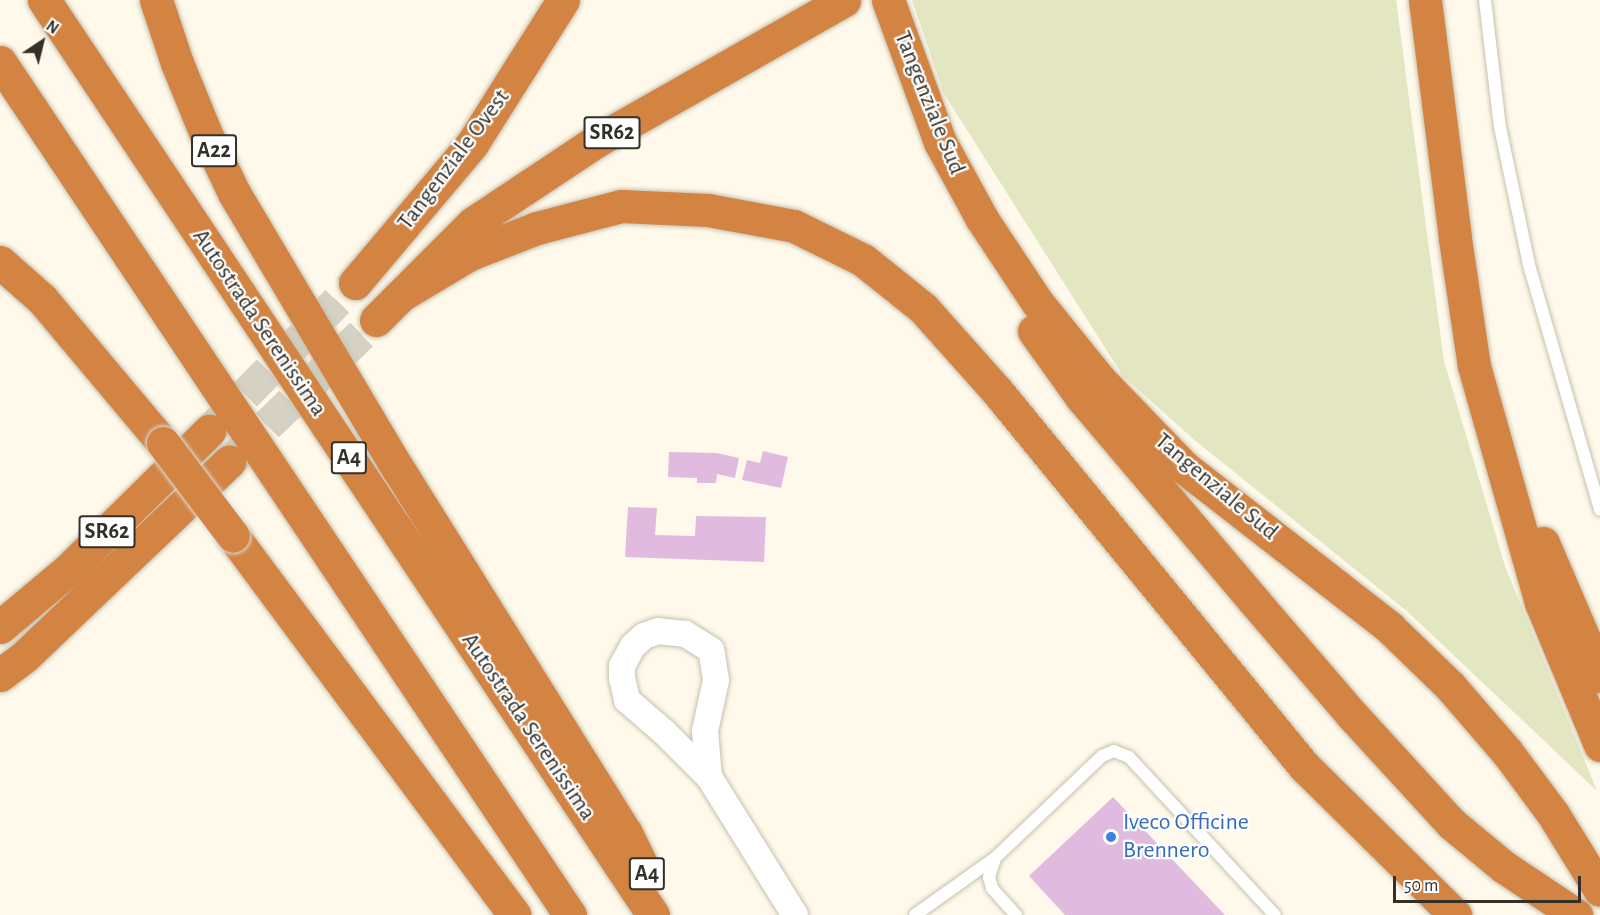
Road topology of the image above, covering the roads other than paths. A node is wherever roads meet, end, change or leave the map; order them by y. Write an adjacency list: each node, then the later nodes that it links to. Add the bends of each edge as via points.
1 (44, 0): 30 (highway, Autostrada Serenissima / A4)
2 (156, 0): 14 (highway, A22, via 206,134 234,193)
3 (563, 0): 13 (highway, Tangenziale Ovest, via 472,144)
4 (844, 0): 15 (highway, Tangenziale Ovest / SR62, via 598,140 473,223)
5 (888, 0): 11 (highway, Tangenziale Sud)
6 (1425, 0): 17 (highway)
7 (1485, 0): 20 (lane, via 1500,127 1529,265)
8 (0, 62): 10 (highway)
9 (0, 72): 10 (highway)
10 (43, 126): 29 (highway)
11 (940, 142): 27 (highway, Tangenziale Sud, via 982,219 1018,274 1100,380 1185,468 1389,627 1450,686 1546,805); 37 (highway, via 959,201 985,254 1082,398 1352,716 1452,824 1504,867)
12 (0, 262): 28 (highway, bridge, via 42,299 163,442)
13 (355, 283)
14 (290, 291): 31 (highway, A4, via 626,833)
15 (401, 295): 16 (highway, Tangenziale Ovest / SR62); 36 (highway, via 470,254 537,228 621,206 708,210 794,226 863,260 930,316 998,391 1305,767)
16 (376, 320)
17 (1474, 366): 23 (highway); 24 (highway, via 1541,603)
18 (209, 431): 21 (highway, SR62, via 69,569)
19 (229, 462): 22 (highway, SR62, via 25,656)
20 (1600, 510)
21 (0, 627)
22 (0, 675)
23 (1600, 676)
24 (1600, 745)
25 (709, 777): 25 (street, via 705,731 716,680 711,650 685,634 658,631 644,636 622,666 627,700); 32 (street)
26 (995, 858): 33 (lane); 34 (lane, via 989,877 992,888); 35 (lane, via 1102,756 1114,752 1129,758)
27 (1600, 890)
28 (514, 915)
29 (570, 915)
30 (653, 915)
31 (667, 915)
32 (795, 915)
33 (915, 915)
34 (1016, 915)
35 (1275, 915)
36 (1455, 915)
37 (1576, 915)

